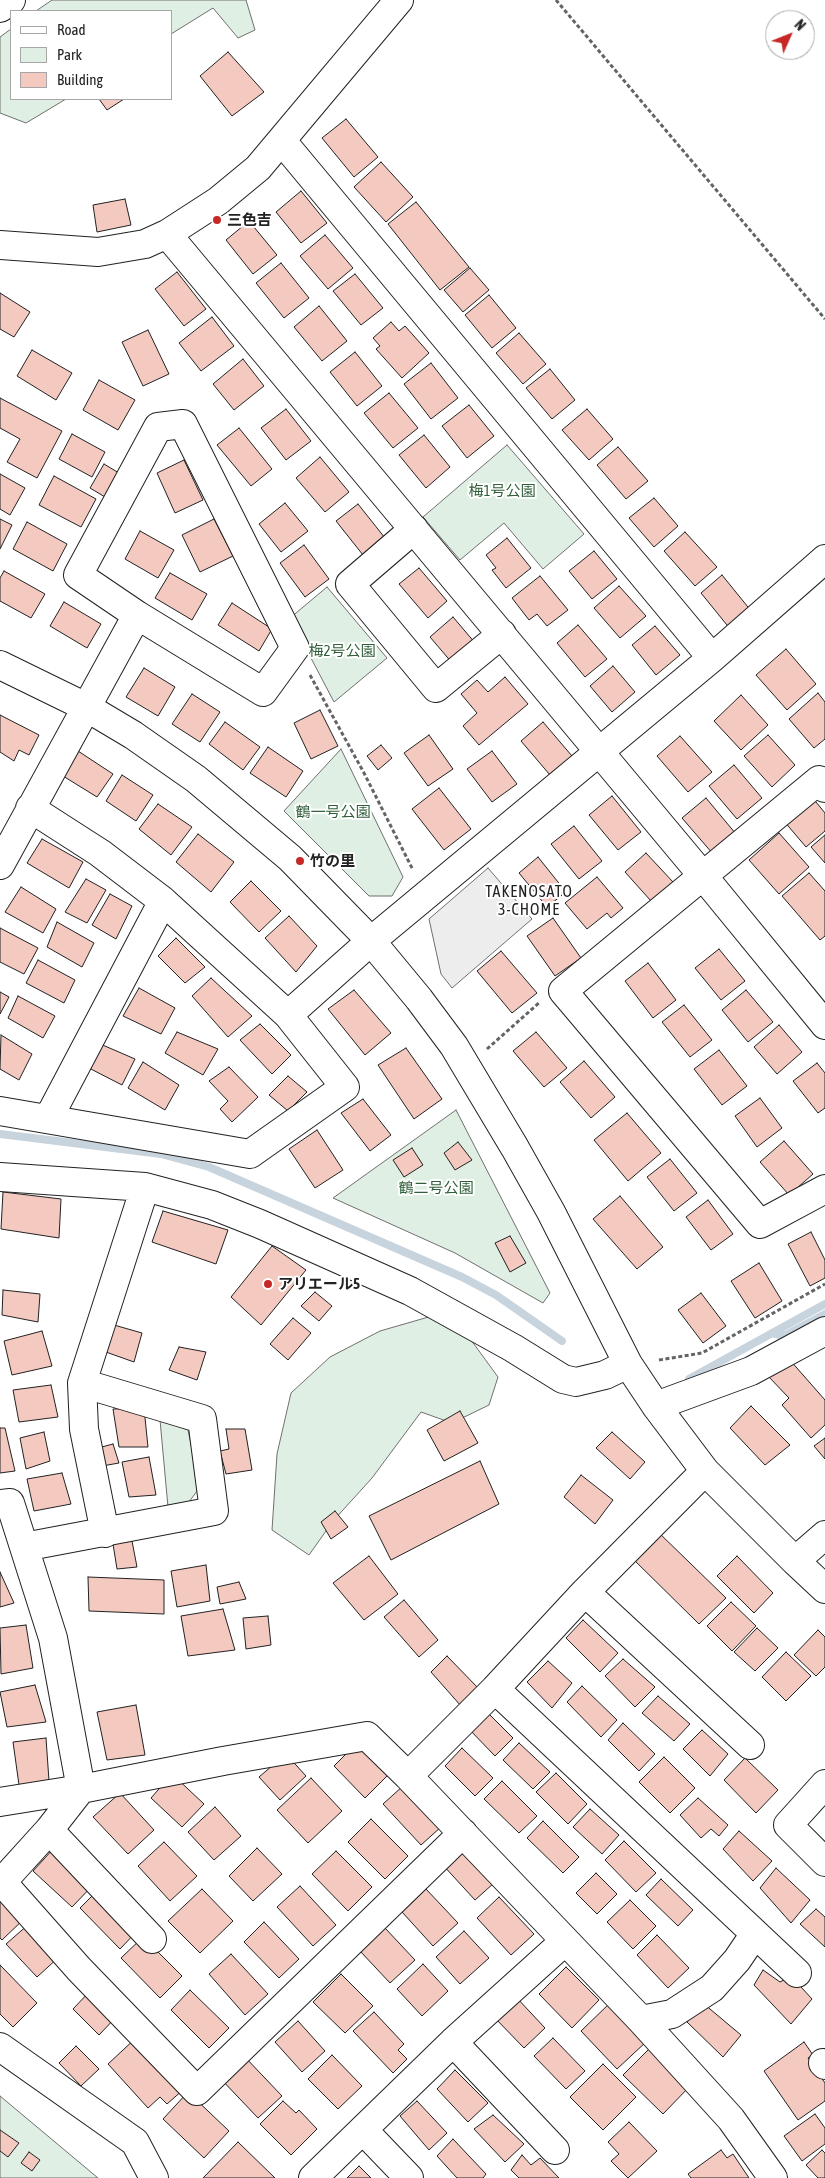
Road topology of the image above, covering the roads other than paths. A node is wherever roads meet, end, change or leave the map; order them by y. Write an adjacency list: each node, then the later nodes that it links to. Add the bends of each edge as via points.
1 (11, 0): 3 (street)
2 (399, 0): 4 (street)
3 (0, 8)
4 (282, 141): 5 (street, via 258,168 218,201); 11 (street)
5 (167, 234): 6 (street, via 145,244 98,252); 7 (street)
6 (0, 245)
7 (414, 529): 10 (street); 10 (street, via 350,584 436,688)
8 (825, 559): 11 (street)
9 (137, 615): 9 (street, via 78,575 158,427 183,424 294,648 263,692); 13 (street)
10 (502, 634): 14 (street)
11 (712, 658): 14 (street)
12 (0, 664): 13 (street)
13 (86, 707): 16 (street); 20 (street, via 134,735 196,778 290,858)
14 (599, 752): 18 (street); 20 (street)
15 (825, 788): 18 (street, via 819,780)
16 (30, 808): 17 (street); 19 (street, via 100,853)
17 (0, 865)
18 (703, 876): 22 (street); 27 (street, via 563,992 760,1224)
19 (163, 901): 21 (street); 24 (street)
20 (371, 941): 21 (street); 29 (street, via 454,1046 550,1212)
21 (288, 1015): 24 (street, via 345,1087 250,1154)
22 (825, 1025)
23 (0, 1111): 24 (street)
24 (48, 1118)
25 (0, 1177): 26 (street)
26 (145, 1187): 29 (street, via 212,1205 410,1291 563,1379 576,1382); 30 (street)
27 (825, 1189)
28 (825, 1331): 31 (street, via 751,1371)
29 (628, 1364): 31 (street)
30 (82, 1383): 34 (street, via 84,1429); 34 (street, via 202,1419 214,1511)
31 (656, 1406): 32 (street)
32 (705, 1471): 37 (street); 39 (street)
33 (0, 1504): 36 (street, via 10,1503)
34 (105, 1533): 36 (street)
35 (825, 1535): 37 (street)
36 (24, 1547): 44 (street, via 53,1638)
37 (795, 1561): 38 (street)
38 (825, 1589)
39 (585, 1592): 40 (street); 41 (street)
40 (495, 1689): 42 (street); 49 (street)
41 (750, 1745)
42 (408, 1776): 44 (street, via 367,1736); 47 (street)
43 (825, 1784): 48 (street, via 788,1826)
44 (81, 1789): 45 (street); 46 (street)
45 (0, 1802)
46 (49, 1830): 47 (street, via 2,1882 79,1969 197,2091); 50 (street)
47 (463, 1833): 51 (street)
48 (825, 1862)
49 (754, 1935): 52 (street); 53 (street, via 712,1988 672,2014)
50 (152, 1939)
51 (565, 1941): 53 (street); 54 (street)
52 (797, 1973)
53 (640, 2020): 61 (street, via 731,2119)
54 (453, 2042): 56 (street); 57 (street)
55 (0, 2047): 58 (street, via 135,2142)
56 (362, 2130): 59 (street); 60 (street)
57 (555, 2150)
58 (154, 2178)
59 (313, 2178)
60 (409, 2178)
61 (773, 2178)

